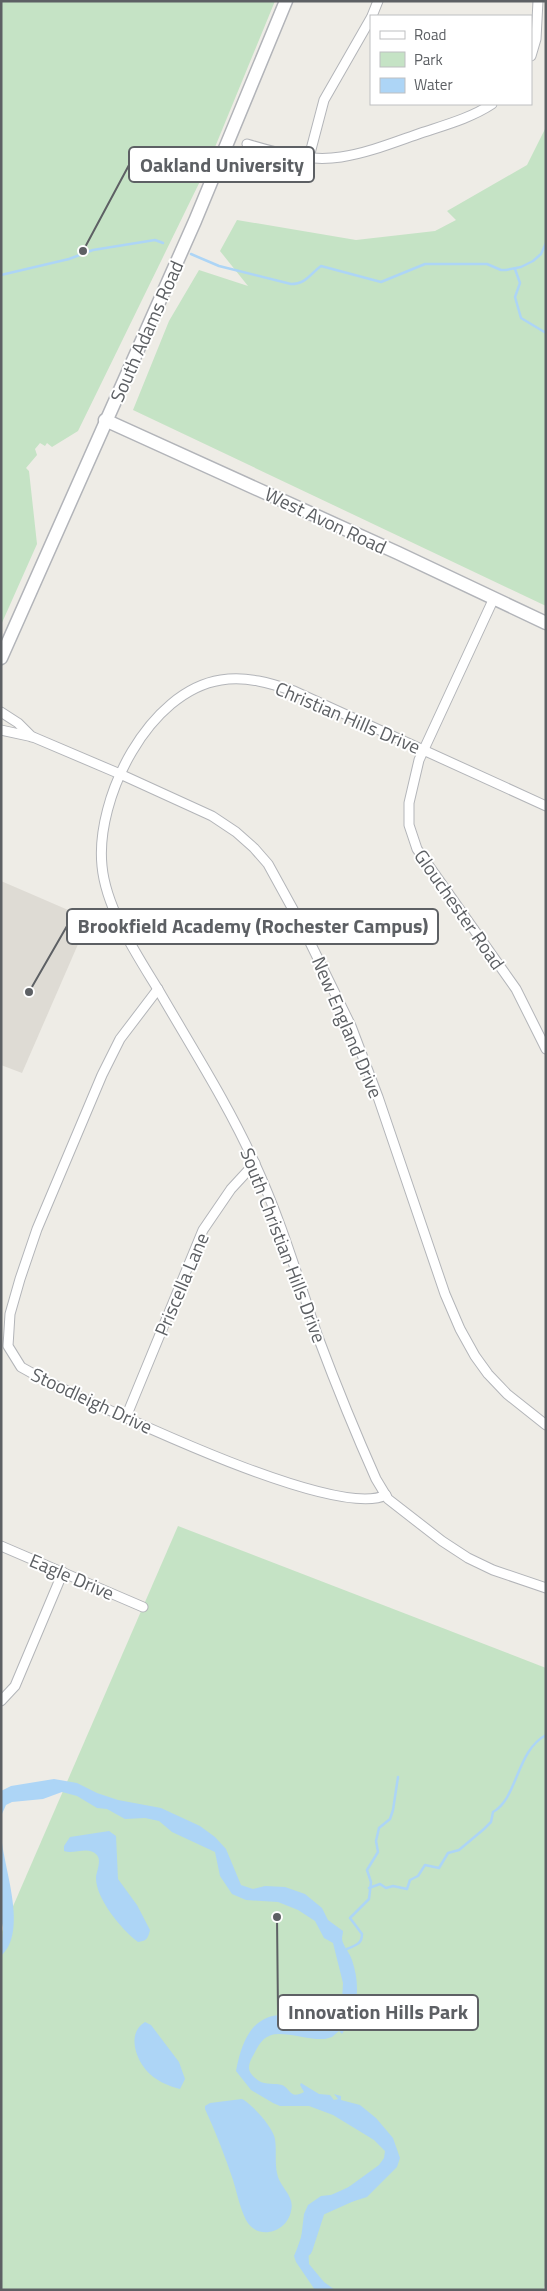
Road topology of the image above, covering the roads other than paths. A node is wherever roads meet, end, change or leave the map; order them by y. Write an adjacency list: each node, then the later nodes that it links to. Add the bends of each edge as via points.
1 (286, 1): 10 (main road, South Adams Road, via 195,221)
2 (378, 1): 4 (street)
3 (538, 1): 6 (street)
4 (372, 15)
5 (370, 19): 9 (street, via 326,95)
6 (532, 52)
7 (490, 105): 9 (street, via 469,116 376,149 342,157)
8 (247, 144): 9 (street)
9 (309, 157)
10 (105, 420): 11 (main road, West Avon Road); 13 (main road, South Adams Road)
11 (494, 598): 12 (main road, West Avon Road); 17 (street, Glouchester Road)
12 (546, 623)
13 (1, 658)
14 (1, 712): 16 (street, New England Drive)
15 (1, 730): 16 (street, New England Drive)
16 (32, 737): 18 (street, New England Drive)
17 (424, 750): 18 (street, Christian Hills Drive, via 265,681 220,680 182,696 158,715 140,737); 19 (street, Christian Hills Drive); 21 (street, Glouchester Road, via 409,804 409,825 417,849 516,989)
18 (120, 774): 20 (street, South Christian Hills Drive, via 107,813 102,867 116,913); 24 (street, New England Drive, via 212,816 239,834 268,864 350,1026 460,1329 488,1374 506,1394)
19 (546, 806)
20 (158, 990): 22 (street, South Christian Hills Drive, via 232,1116); 23 (street, Stoodleigh Drive, via 120,1039 102,1075 37,1229 7,1331 8,1346 21,1367)
21 (546, 1049)
22 (255, 1164): 23 (street, Priscella Lane, via 226,1196 203,1230); 25 (street, South Christian Hills Drive, via 346,1408)
23 (126, 1417): 25 (street, Stoodleigh Drive, via 267,1478 349,1498 366,1500)
24 (546, 1425)
25 (386, 1495): 28 (street, South Christian Hills Drive, via 410,1517 468,1558)
26 (1, 1546): 27 (street, Eagle Drive)
27 (63, 1572): 29 (street, Eagle Drive); 30 (street, via 15,1686)
28 (546, 1588)
29 (143, 1607)
30 (1, 1701)

